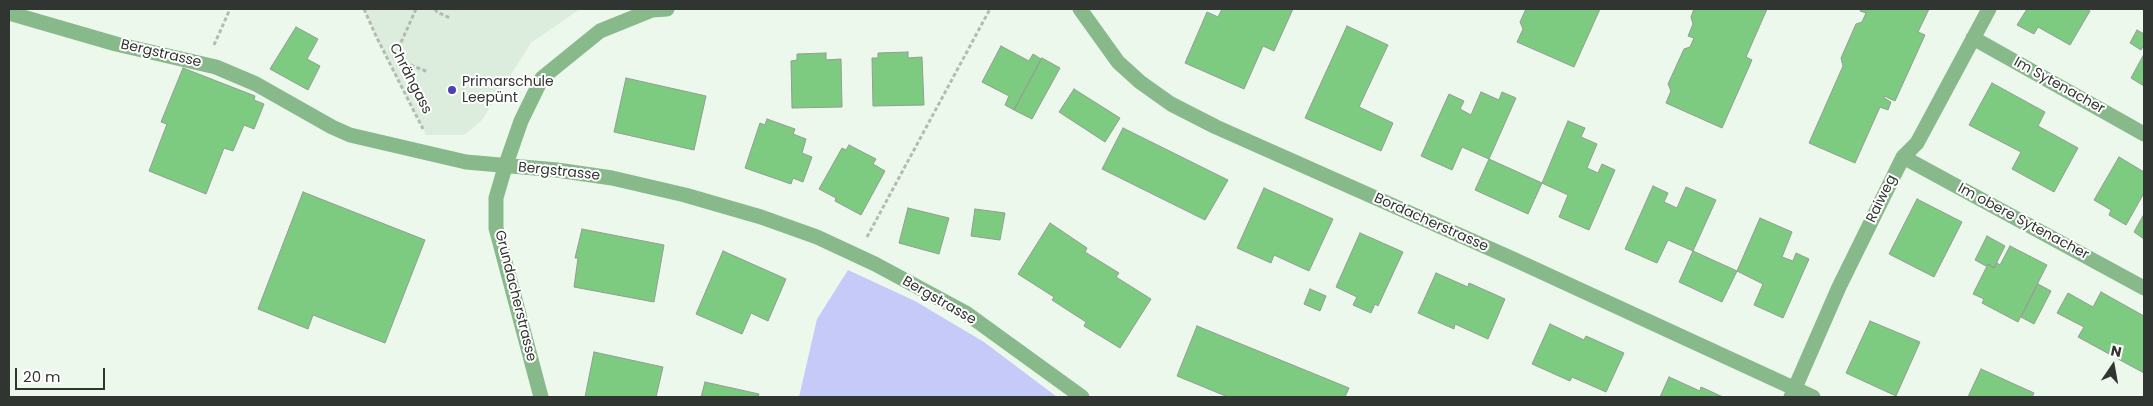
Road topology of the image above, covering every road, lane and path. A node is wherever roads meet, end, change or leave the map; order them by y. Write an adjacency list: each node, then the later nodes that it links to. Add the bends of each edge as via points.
1 (230, 9): 14 (path)
2 (364, 9): 13 (path, Chrähgass)
3 (416, 9): 12 (path)
4 (434, 9): 10 (path)
5 (668, 9): 19 (street, Grundacherstrasse, via 652,10 600,31 542,78 521,121)
6 (990, 9): 20 (path)
7 (1080, 9): 22 (street, Bordacherstrasse, via 1118,62 1171,104 1511,258)
8 (1989, 9): 11 (street, Raiweg)
9 (9, 13): 14 (street, Bergstrasse, via 116,44)
10 (450, 18)
11 (1973, 38): 16 (street, Im Sytenacher); 18 (street, Raiweg, via 1917,144)
12 (394, 58): 13 (path); 15 (path)
13 (388, 60): 17 (path, Chrähgass)
14 (208, 65): 17 (street, Bergstrasse, via 256,84 350,135)
15 (428, 72)
16 (2144, 134)
17 (440, 157): 19 (street, Bergstrasse)
18 (1903, 157): 21 (street, Im obere Sytenacher); 22 (street, Raiweg, via 1839,286)
19 (505, 166): 23 (street, Grundacherstrasse, via 496,198 496,228); 24 (street, Bergstrasse, via 622,180 762,217 817,236 966,313)
20 (870, 232)
21 (2144, 288)
22 (1792, 393): 25 (street, Bordacherstrasse)
23 (541, 397)
24 (1082, 397)
25 (1813, 397)

